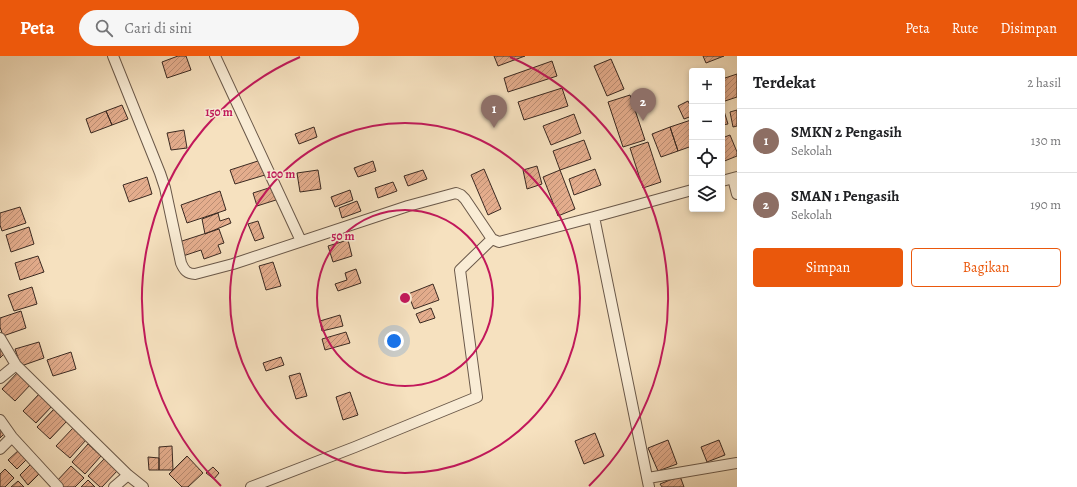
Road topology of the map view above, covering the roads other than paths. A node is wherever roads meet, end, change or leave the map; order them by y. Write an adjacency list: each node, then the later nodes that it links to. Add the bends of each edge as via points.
1 (113, 56): 9 (street, via 163,180 181,263 186,271 192,274 233,264)
2 (215, 56): 9 (street)
3 (735, 178): 4 (street); 6 (street)
4 (725, 180)
5 (689, 191): 7 (street)
6 (737, 194)
7 (594, 217): 8 (street, via 499,242); 18 (street)
8 (492, 239): 9 (street, via 466,199 456,193); 22 (street, via 460,270 477,397)
9 (302, 241)
10 (0, 338): 11 (street)
11 (16, 365): 12 (street); 17 (street)
12 (0, 378)
13 (0, 420): 14 (street)
14 (12, 437): 15 (street); 19 (street)
15 (0, 449)
16 (737, 463): 18 (street)
17 (128, 475): 20 (street); 21 (street)
18 (648, 482)
19 (58, 487)
20 (114, 487)
21 (143, 487)
22 (251, 487)

